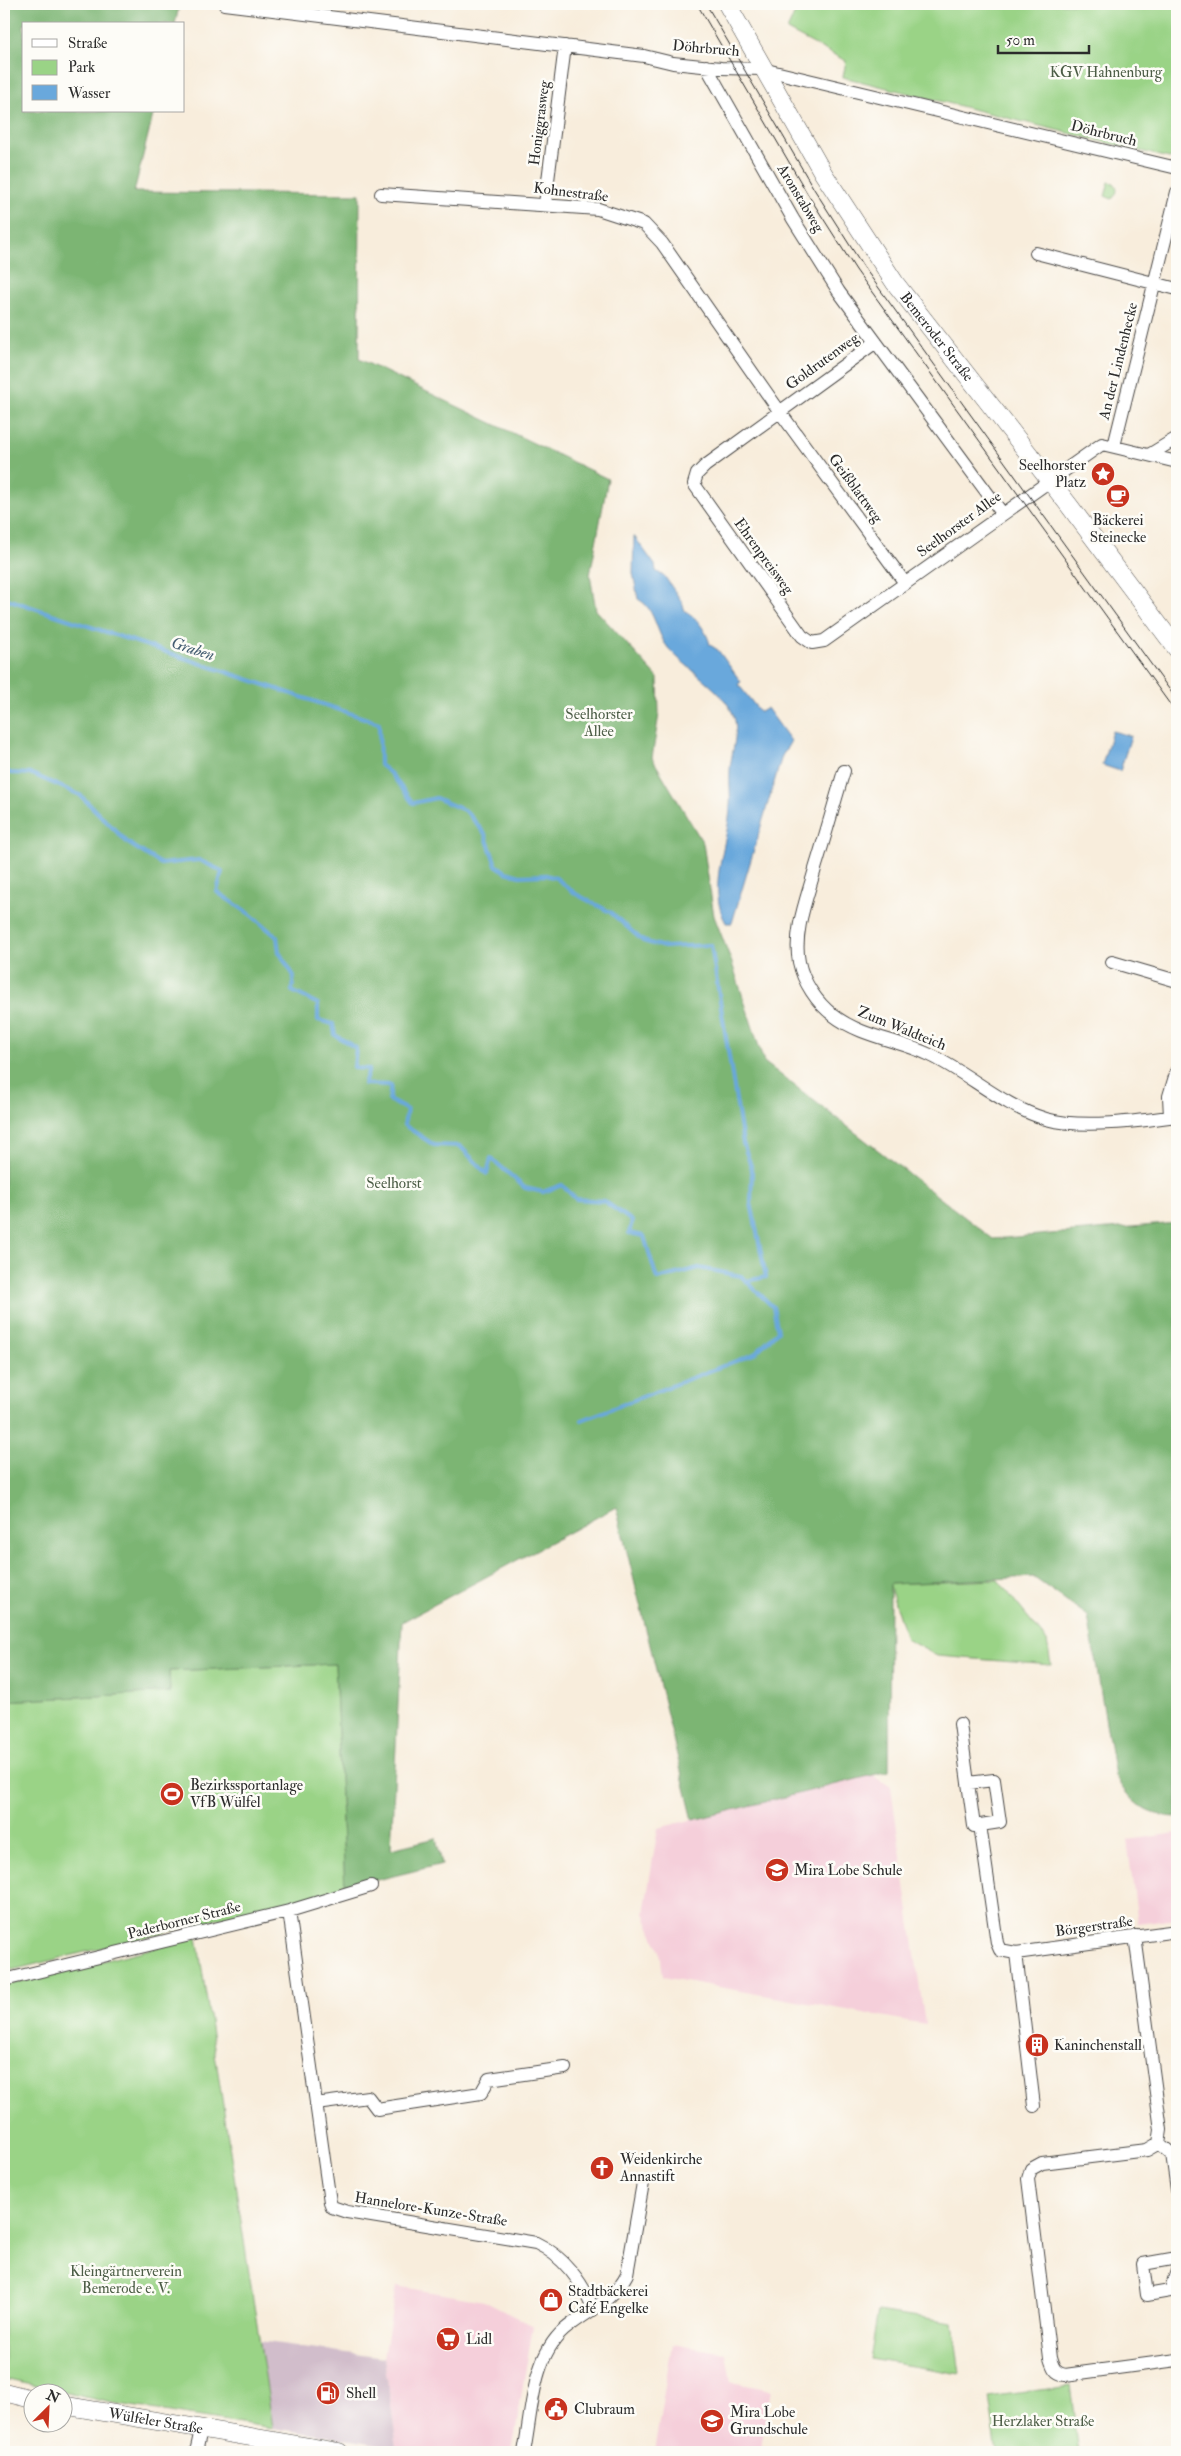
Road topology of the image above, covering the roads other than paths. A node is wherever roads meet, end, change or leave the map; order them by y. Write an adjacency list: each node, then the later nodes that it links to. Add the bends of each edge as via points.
1 (224, 4): 3 (street, Döhrbruch)
2 (727, 4): 5 (main road, Bemeroder Straße)
3 (565, 46): 4 (street, Döhrbruch); 9 (street, Honiggrasweg)
4 (706, 66): 5 (street, Döhrbruch); 13 (street, Aronstabweg, via 793,219 839,292)
5 (762, 69): 6 (street, Döhrbruch); 19 (main road, Bemeroder Straße, via 823,173 885,268)
6 (1177, 168)
7 (1177, 192): 11 (street, An der Lindenhecke)
8 (381, 194): 9 (street, Kohnestraße)
9 (545, 204): 14 (street, Kohnestraße, via 598,209 644,224 662,243)
10 (1036, 253): 11 (street)
11 (1154, 283): 12 (street); 16 (street, An der Lindenhecke)
12 (1177, 289)
13 (876, 342): 14 (street, Goldrutenweg); 21 (street, Goldrutenweg)
14 (780, 412): 20 (street, Goldrutenweg, via 705,466 697,474); 22 (street, Geißblattweg)
15 (1177, 438): 17 (street)
16 (1114, 446): 17 (street); 19 (street, via 1102,444)
17 (1149, 455): 18 (street)
18 (1177, 462)
19 (1049, 480): 21 (street, Seelhorster Allee); 24 (main road, Bemeroder Straße)
20 (694, 484): 23 (street, Ehrenpreisweg, via 802,636)
21 (1002, 513): 22 (street, Seelhorster Allee)
22 (905, 583): 23 (street, Seelhorster Allee, via 824,641)
23 (812, 643)
24 (1177, 650)
25 (844, 771): 29 (street, Zum Waldteich, via 802,916 798,941 799,962 805,980 818,1001 832,1015 852,1027 930,1055 1015,1107 1047,1119 1081,1124)
26 (1112, 962): 27 (street)
27 (1177, 981)
28 (1177, 1070): 29 (street, via 1169,1096)
29 (1174, 1116)
30 (960, 1724): 31 (street)
31 (968, 1783): 32 (street, via 974,1826); 32 (street, via 994,1780 1000,1822)
32 (980, 1825): 37 (street, via 996,1943 1000,1950)
33 (371, 1886): 34 (street, Paderborner Straße)
34 (289, 1912): 38 (street, Paderborner Straße); 40 (street, Hannelore-Kunze-Straße)
35 (1177, 1931): 36 (street, Börgerstraße)
36 (1135, 1936): 37 (street, Börgerstraße); 42 (street, via 1161,2130)
37 (1016, 1953): 41 (street)
38 (4, 1980)
39 (565, 2068): 40 (street, via 489,2079 481,2093 377,2109 368,2096)
40 (316, 2104): 47 (street, Hannelore-Kunze-Straße, via 332,2207 536,2243 563,2263 587,2292)
41 (1034, 2106)
42 (1159, 2142): 44 (street, via 1172,2154); 48 (street, via 1147,2150 1042,2163 1031,2169 1028,2179 1053,2368 1058,2374 1065,2375)
43 (643, 2183): 47 (street, via 627,2274 620,2287)
44 (1177, 2190)
45 (1177, 2258): 46 (street, via 1143,2264 1147,2295 1170,2291)
46 (1177, 2271)
47 (593, 2310): 55 (street, via 564,2330 545,2352 539,2368)
48 (1177, 2360)
49 (4, 2392): 50 (main road)
50 (22, 2396)
51 (72, 2407): 52 (main road, Wülfeler Straße)
52 (201, 2430): 53 (street); 54 (main road, Wülfeler Straße)
53 (196, 2452)
54 (338, 2452)
55 (524, 2452)

